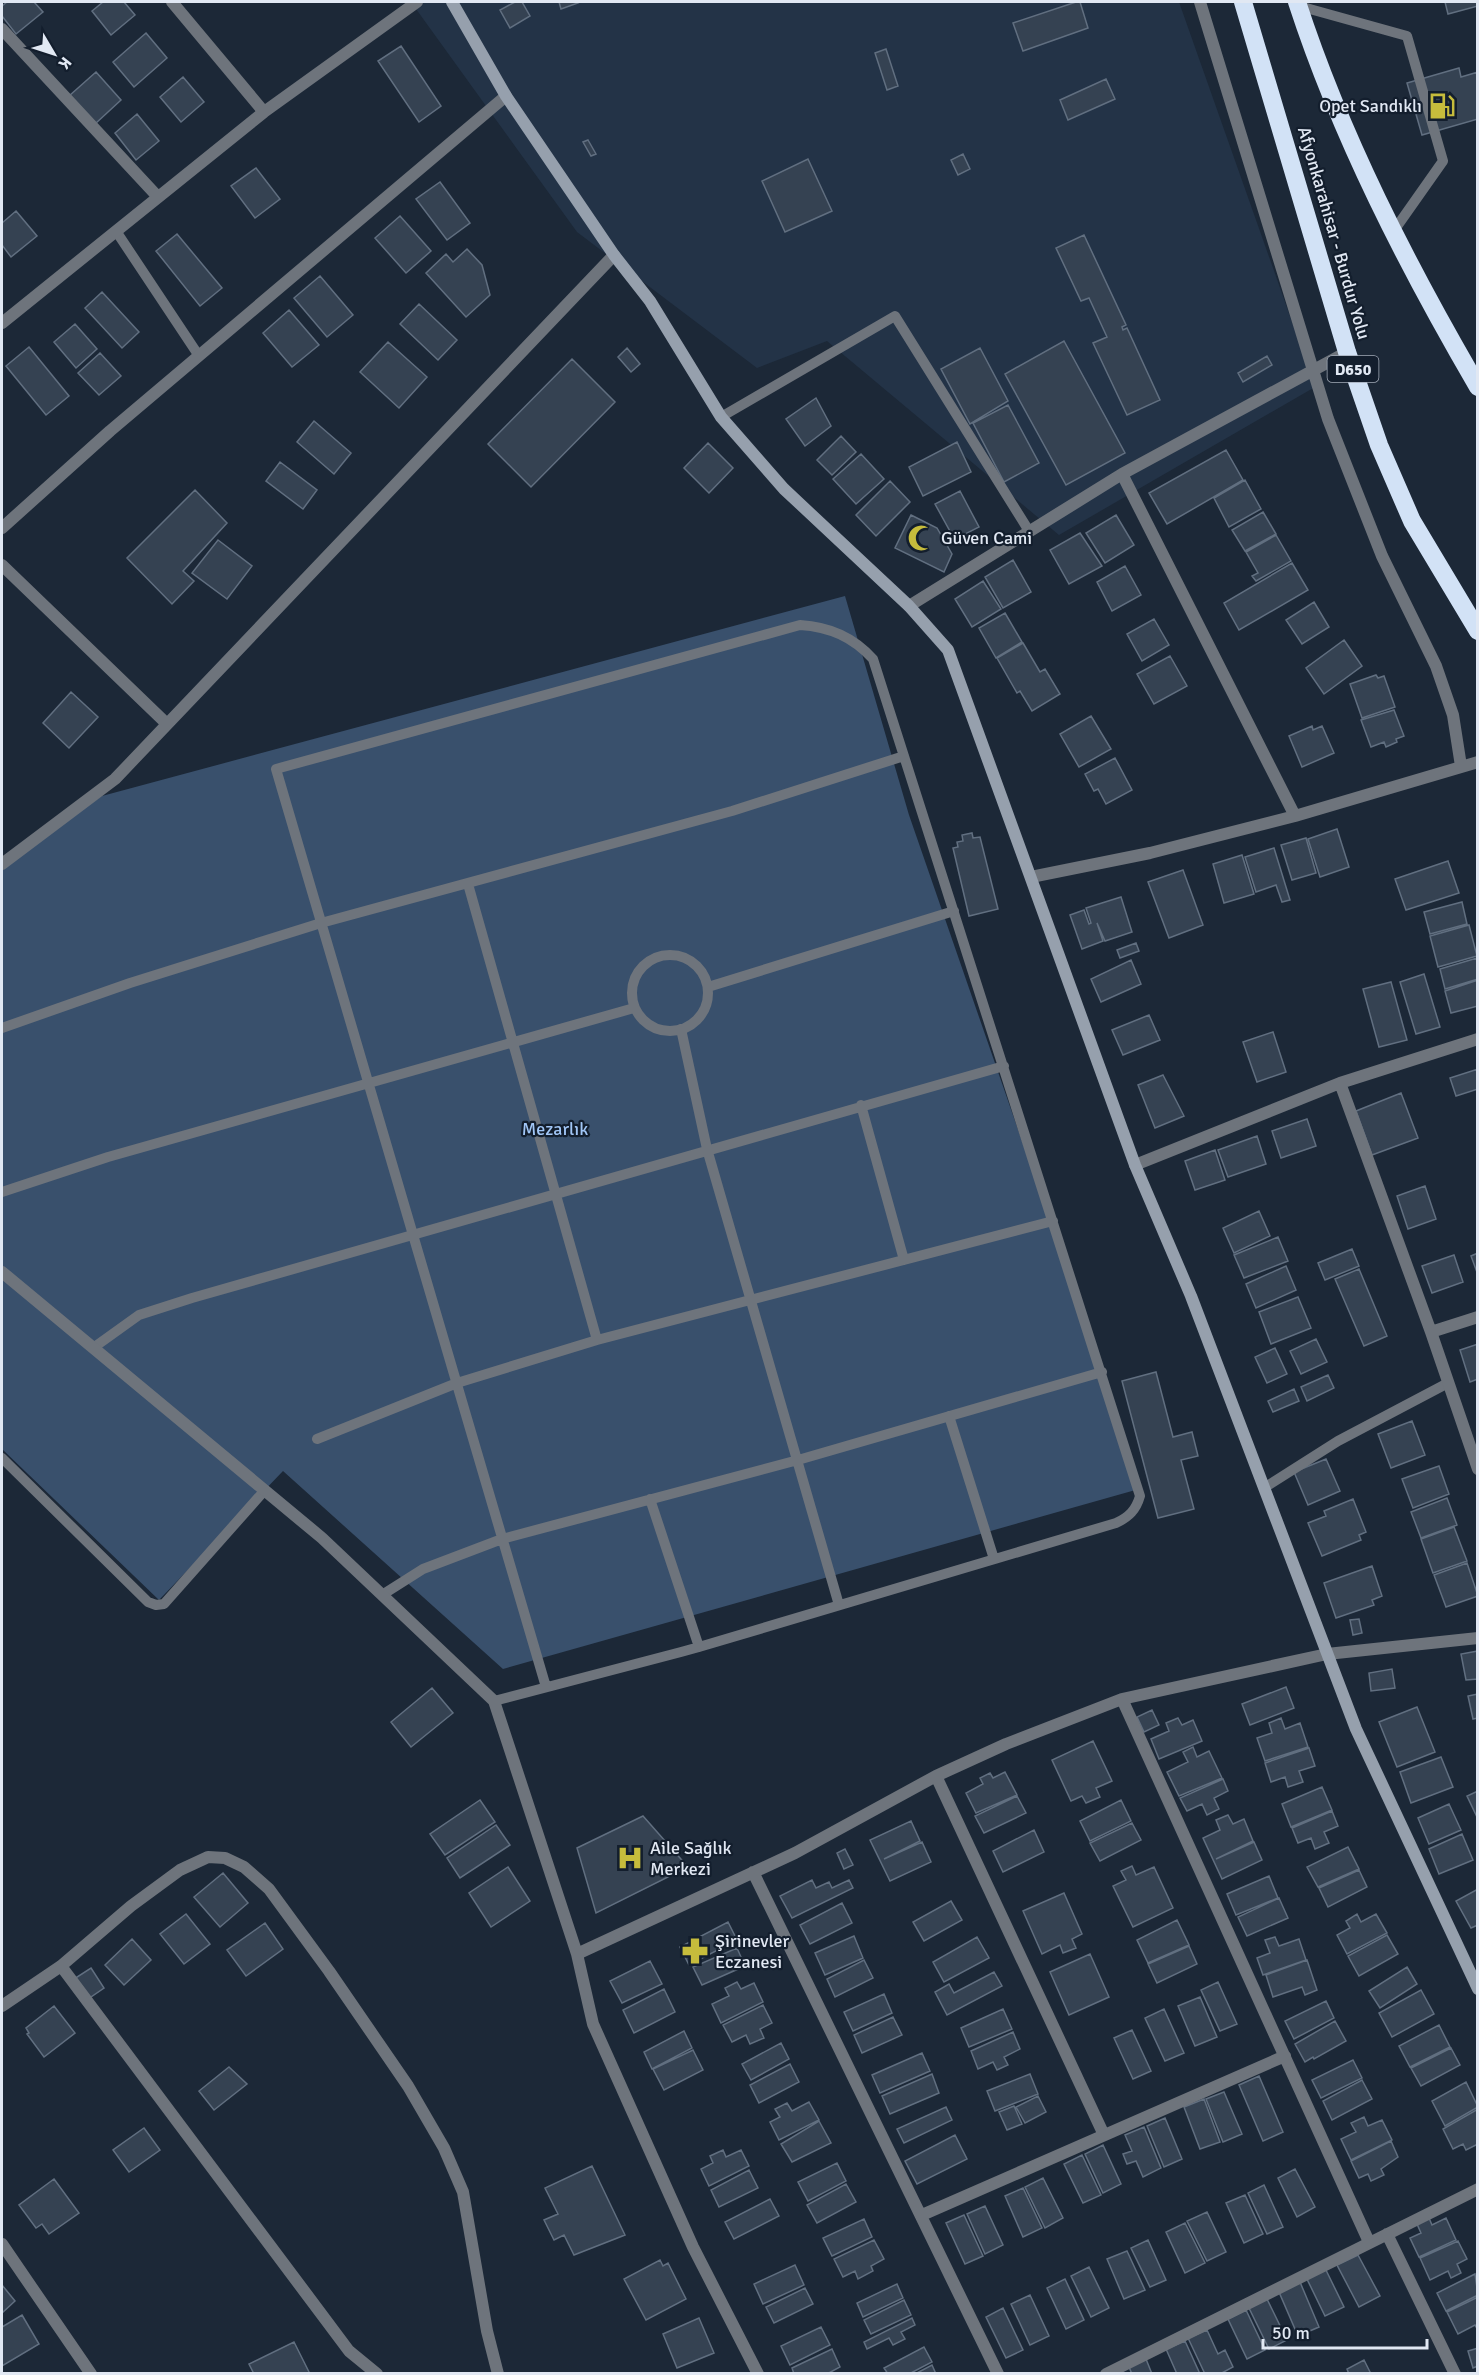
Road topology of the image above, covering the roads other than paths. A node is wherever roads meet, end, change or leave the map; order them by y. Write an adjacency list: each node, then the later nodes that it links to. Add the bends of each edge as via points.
1 (172, 2): 9 (street)
2 (417, 2): 9 (street)
3 (452, 2): 8 (street)
4 (1200, 2): 17 (street)
5 (1243, 2): 15 (highway, Afyonkarahisar - Burdur Yolu / D650)
6 (1298, 4): 12 (highway, via 1336,106); 12 (lane, via 1407,36 1443,161)
7 (2, 28): 10 (street)
8 (506, 96): 13 (street); 16 (street)
9 (264, 112): 10 (street)
10 (158, 197): 11 (street)
11 (116, 231): 14 (street); 16 (lane)
12 (1393, 232): 18 (highway)
13 (614, 255): 19 (street, via 650,301); 26 (street)
14 (2, 323)
15 (1347, 352): 17 (street); 25 (highway, Afyonkarahisar - Burdur Yolu / D650, via 1379,445 1412,521)
16 (199, 356): 21 (street)
17 (1313, 369): 20 (street); 29 (street, via 1365,517 1442,682 1453,715)
18 (1478, 387)
19 (722, 417): 22 (lane, via 895,316); 24 (street, via 784,489)
20 (1122, 474): 22 (street); 30 (street)
21 (2, 528)
22 (1029, 531): 24 (street)
23 (2, 565): 26 (street)
24 (909, 606): 32 (street, via 948,650)
25 (1478, 631)
26 (167, 724): 31 (street, via 114,779)
27 (904, 756): 33 (lane, via 732,811); 34 (lane); 35 (lane, via 873,659 830,629 800,625 276,769)
28 (1478, 762): 29 (street)
29 (1461, 766): 30 (street)
30 (1295, 816): 32 (street, via 1150,853)
31 (4, 859)
32 (1031, 877): 47 (street)
33 (468, 884): 35 (lane); 41 (lane)
34 (954, 911): 36 (lane); 42 (lane)
35 (321, 923): 38 (lane, via 130,982); 43 (lane)
36 (708, 987): 37 (lane, via 700,968 692,961 683,956 661,955 642,966 636,975 632,986); 39 (lane, via 706,1007 700,1017)
37 (634, 1008): 39 (lane, via 658,1030); 41 (lane)
38 (2, 1028)
39 (681, 1029): 46 (lane)
40 (1478, 1039): 44 (street)
41 (513, 1042): 43 (lane); 49 (lane)
42 (1004, 1066): 45 (lane); 50 (lane)
43 (368, 1083): 48 (lane, via 108,1157); 51 (lane)
44 (1340, 1083): 47 (street); 56 (street)
45 (861, 1106): 46 (lane); 52 (lane)
46 (707, 1149): 49 (lane); 54 (lane)
47 (1135, 1165): 67 (street, via 1191,1296)
48 (2, 1192)
49 (556, 1193): 51 (lane); 57 (lane)
50 (1053, 1221): 52 (lane); 59 (lane)
51 (413, 1234): 58 (lane, via 139,1315); 60 (lane)
52 (904, 1260): 54 (lane)
53 (2, 1272): 58 (street)
54 (752, 1300): 57 (lane); 65 (lane)
55 (1478, 1317): 56 (street)
56 (1431, 1332): 61 (street)
57 (597, 1340): 60 (lane)
58 (93, 1348): 68 (street)
59 (1102, 1372): 62 (lane); 71 (lane, via 1140,1496 1137,1504 1116,1523)
60 (456, 1383): 63 (lane); 70 (lane)
61 (1448, 1383): 66 (street); 67 (lane, via 1338,1441)
62 (949, 1416): 65 (lane); 71 (lane)
63 (317, 1439)
64 (2, 1458): 68 (lane, via 148,1602 156,1605 164,1604)
65 (798, 1460): 69 (lane); 73 (lane)
66 (1478, 1469)
67 (1264, 1488): 76 (street)
68 (265, 1490): 72 (street)
69 (650, 1499): 70 (lane); 75 (lane)
70 (502, 1539): 72 (lane, via 423,1569); 77 (lane)
71 (994, 1559): 73 (lane)
72 (382, 1595): 79 (street)
73 (839, 1605): 75 (lane)
74 (1478, 1638): 76 (street)
75 (699, 1647): 77 (lane)
76 (1327, 1654): 78 (street); 84 (street, via 1356,1729)
77 (546, 1687): 79 (lane)
78 (1122, 1699): 80 (street); 86 (street)
79 (494, 1701): 82 (street)
80 (936, 1776): 81 (street); 87 (street)
81 (753, 1872): 82 (street); 89 (street)
82 (578, 1954): 96 (street, via 593,2025 693,2247)
83 (62, 1966): 85 (street); 94 (street, via 350,2351); 95 (street, via 131,1906 180,1870 208,1857 225,1858 244,1867 269,1889 408,2086 444,2148 463,2192)
84 (1478, 1989)
85 (2, 2006)
86 (1285, 2056): 87 (street); 91 (street)
87 (1104, 2135): 89 (street)
88 (1478, 2189): 90 (street)
89 (922, 2215): 97 (street)
90 (1387, 2234): 91 (street); 99 (street)
91 (1369, 2242): 98 (street)
92 (2, 2244): 93 (street)
93 (92, 2373)
94 (377, 2373)
95 (498, 2373)
96 (758, 2373)
97 (998, 2373)
98 (1106, 2373)
99 (1455, 2373)

